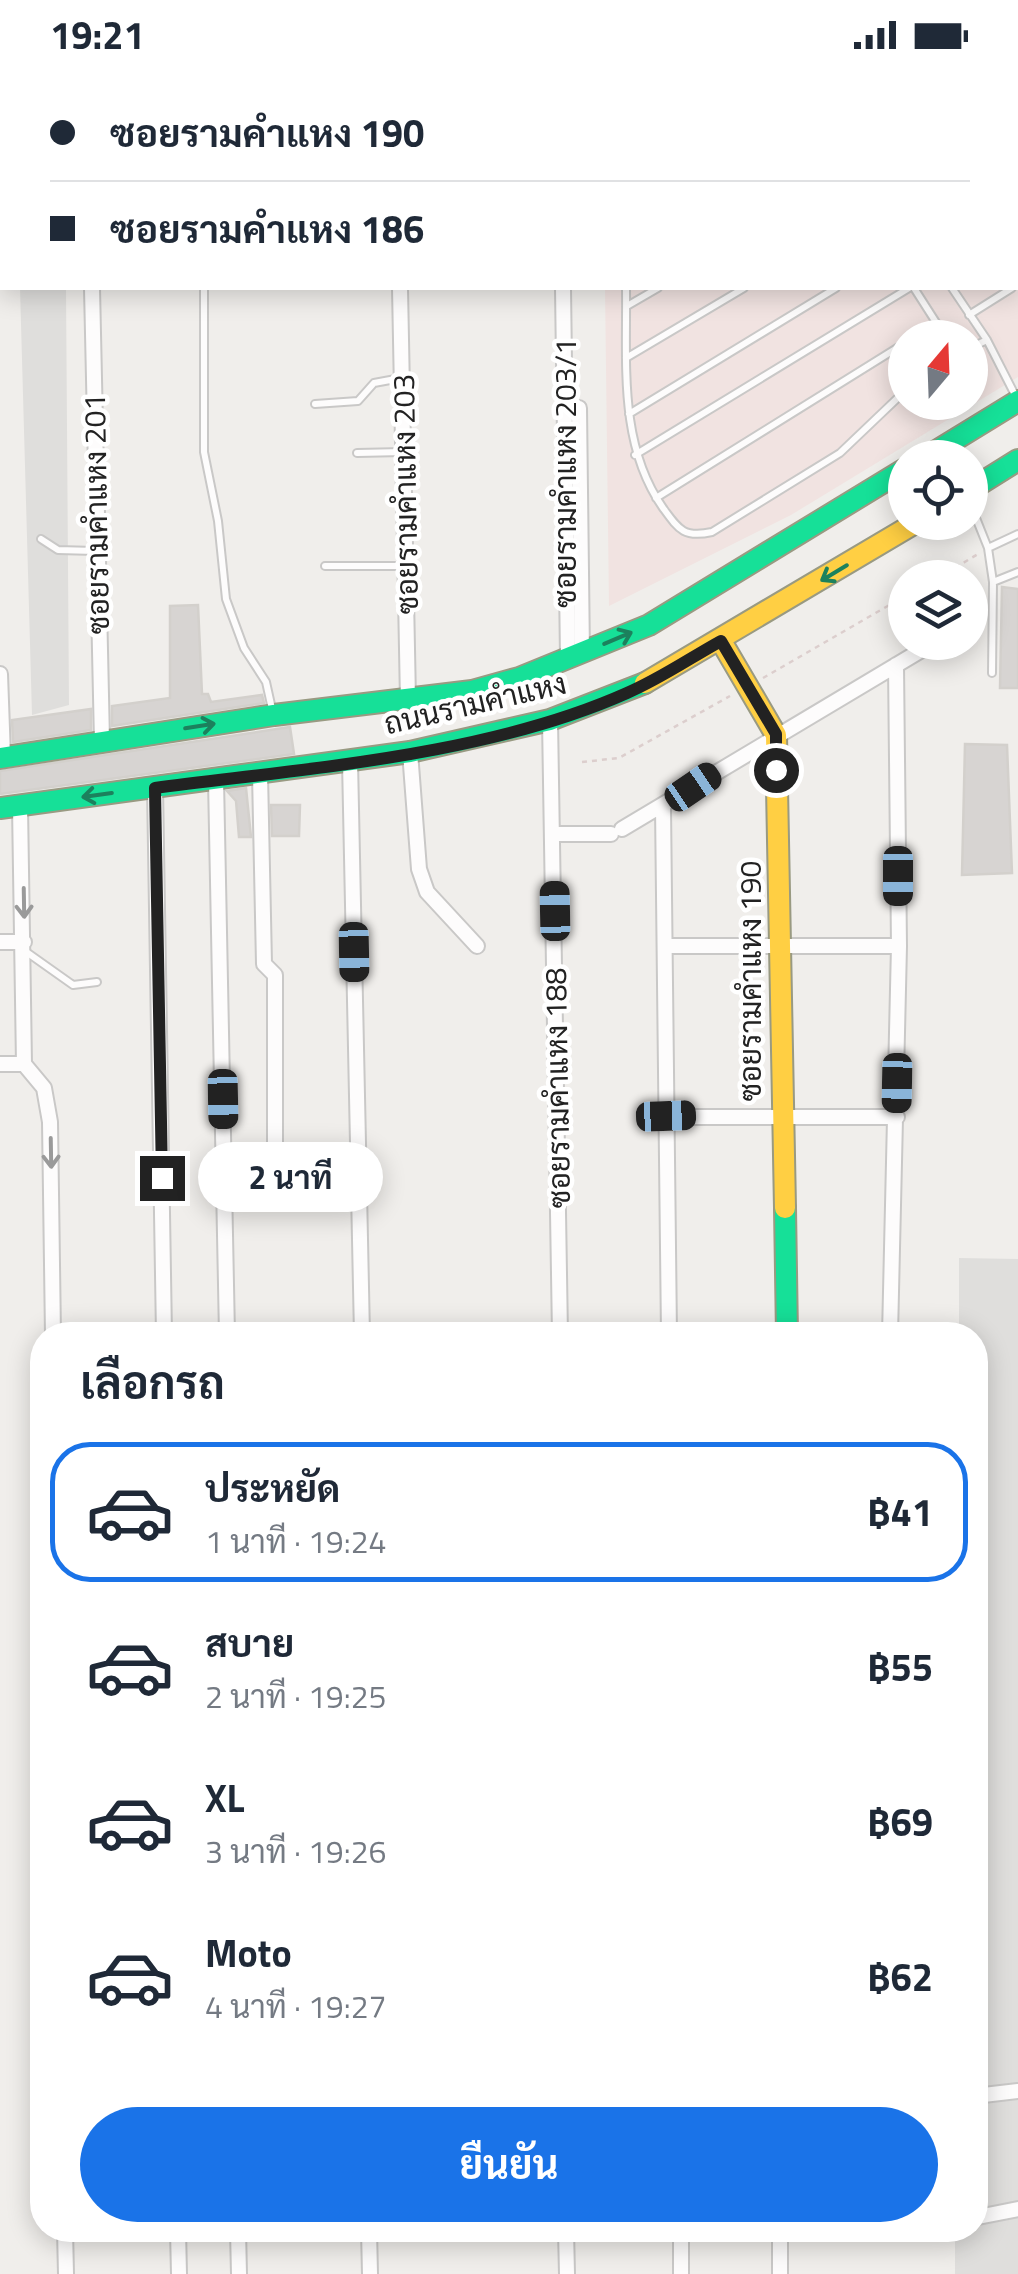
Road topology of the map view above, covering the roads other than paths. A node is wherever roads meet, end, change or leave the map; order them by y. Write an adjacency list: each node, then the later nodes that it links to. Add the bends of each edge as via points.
1 (92, 290): 39 (street, ซอยรามคำแหง 201)
2 (204, 290): 52 (lane, via 204,452 226,599 244,648 266,682)
3 (400, 290): 20 (street, ซอยรามคำแหง 203)
4 (563, 290): 43 (street, ซอยรามคำแหง 203/1)
5 (626, 290): 13 (lane)
6 (655, 290): 13 (lane)
7 (741, 290): 19 (lane)
8 (833, 290): 25 (lane)
9 (909, 290): 29 (lane)
10 (913, 290): 15 (lane)
11 (953, 290): 14 (lane)
12 (1008, 290): 14 (lane)
13 (626, 307): 19 (lane)
14 (970, 314): 16 (lane)
15 (934, 320)
16 (974, 320)
17 (988, 342): 21 (lane)
18 (888, 353): 33 (lane)
19 (626, 358): 25 (lane)
20 (402, 378): 22 (lane, via 374,383 358,401); 27 (street, ซอยรามคำแหง 203)
21 (1018, 400): 26 (main road)
22 (315, 404)
23 (888, 407): 33 (lane, via 840,453 712,532 681,533)
24 (579, 408): 43 (street, ซอยรามคำแหง 203/1)
25 (629, 414): 29 (lane)
26 (953, 440)
27 (404, 452): 28 (lane); 41 (street, ซอยรามคำแหง 203)
28 (357, 453)
29 (635, 455): 33 (lane)
30 (1018, 460): 31 (main road)
31 (988, 479)
32 (888, 481): 46 (main road, ถนนรามคำแหง, one-way to 32, via 709,592)
33 (656, 498)
34 (1018, 534): 38 (lane)
35 (41, 539): 39 (lane, via 58,550)
36 (888, 540): 45 (main road, ถนนรามคำแหง, one-way to 45)
37 (985, 540): 38 (lane)
38 (988, 548): 44 (lane)
39 (96, 550): 55 (street, ซอยรามคำแหง 201)
40 (325, 566): 41 (lane)
41 (408, 566): 51 (street, ซอยรามคำแหง 203)
42 (1018, 572): 44 (lane)
43 (571, 576): 46 (street, ซอยรามคำแหง 203/1)
44 (994, 582): 50 (lane)
45 (721, 641): 53 (main road, ถนนรามคำแหง, via 628,693); 54 (main road, ซอยรามคำแหง 190)
46 (575, 656): 51 (main road, ถนนรามคำแหง, via 472,691)
47 (904, 660): 48 (street)
48 (896, 665): 54 (street); 70 (street)
49 (0, 674): 57 (street)
50 (992, 674)
51 (408, 700): 52 (main road, ถนนรามคำแหง)
52 (274, 715): 55 (main road, ถนนรามคำแหง, one-way to 52)
53 (550, 720): 56 (main road, ถนนรามคำแหง); 64 (street, ซอยรามคำแหง 188)
54 (776, 734): 63 (street); 69 (main road, ซอยรามคำแหง 190)
55 (102, 741): 57 (main road, ถนนรามคำแหง)
56 (410, 752): 58 (main road, ถนนรามคำแหง); 67 (street, via 418,869 441,910)
57 (2, 758)
58 (350, 761): 59 (main road, ถนนรามคำแหง); 81 (street)
59 (260, 774): 60 (main road, ถนนรามคำแหง); 77 (street, via 264,964 275,975)
60 (216, 780): 61 (main road, ถนนรามคำแหง); 80 (street)
61 (155, 788): 62 (main road, ถนนรามคำแหง, one-way to 62); 79 (street)
62 (10, 807): 66 (street, one-way to 66)
63 (663, 808): 64 (street, via 616,832); 68 (street)
64 (554, 834): 82 (street, ซอยรามคำแหง 188)
65 (0, 942): 66 (street)
66 (24, 946): 71 (lane, via 72,986); 73 (street)
67 (477, 946)
68 (666, 946): 69 (street); 75 (street)
69 (781, 946): 70 (street); 74 (main road, ซอยรามคำแหง 190)
70 (899, 946): 76 (street)
71 (98, 982)
72 (0, 1064): 73 (street)
73 (24, 1064): 78 (street, one-way to 78, via 44,1088 50,1122)
74 (781, 1114): 75 (street); 76 (street); 84 (main road, ซอยรามคำแหง 190)
75 (666, 1116): 83 (street)
76 (896, 1117): 85 (street)
77 (275, 1162)
78 (53, 1322)
79 (164, 1322)
80 (226, 1322)
81 (362, 1322)
82 (560, 1322)
83 (669, 1322)
84 (787, 1322)
85 (890, 1322)
86 (1018, 2091): 87 (street)
87 (988, 2094)
88 (1018, 2209): 89 (street)
89 (988, 2215)
90 (66, 2242): 97 (street)
91 (178, 2242): 98 (street)
92 (239, 2242): 99 (street)
93 (369, 2242): 100 (street)
94 (566, 2242): 101 (street)
95 (681, 2242): 102 (street)
96 (780, 2242): 103 (street)
97 (66, 2274)
98 (178, 2274)
99 (240, 2274)
100 (370, 2274)
101 (567, 2274)
102 (681, 2274)
103 (780, 2274)

